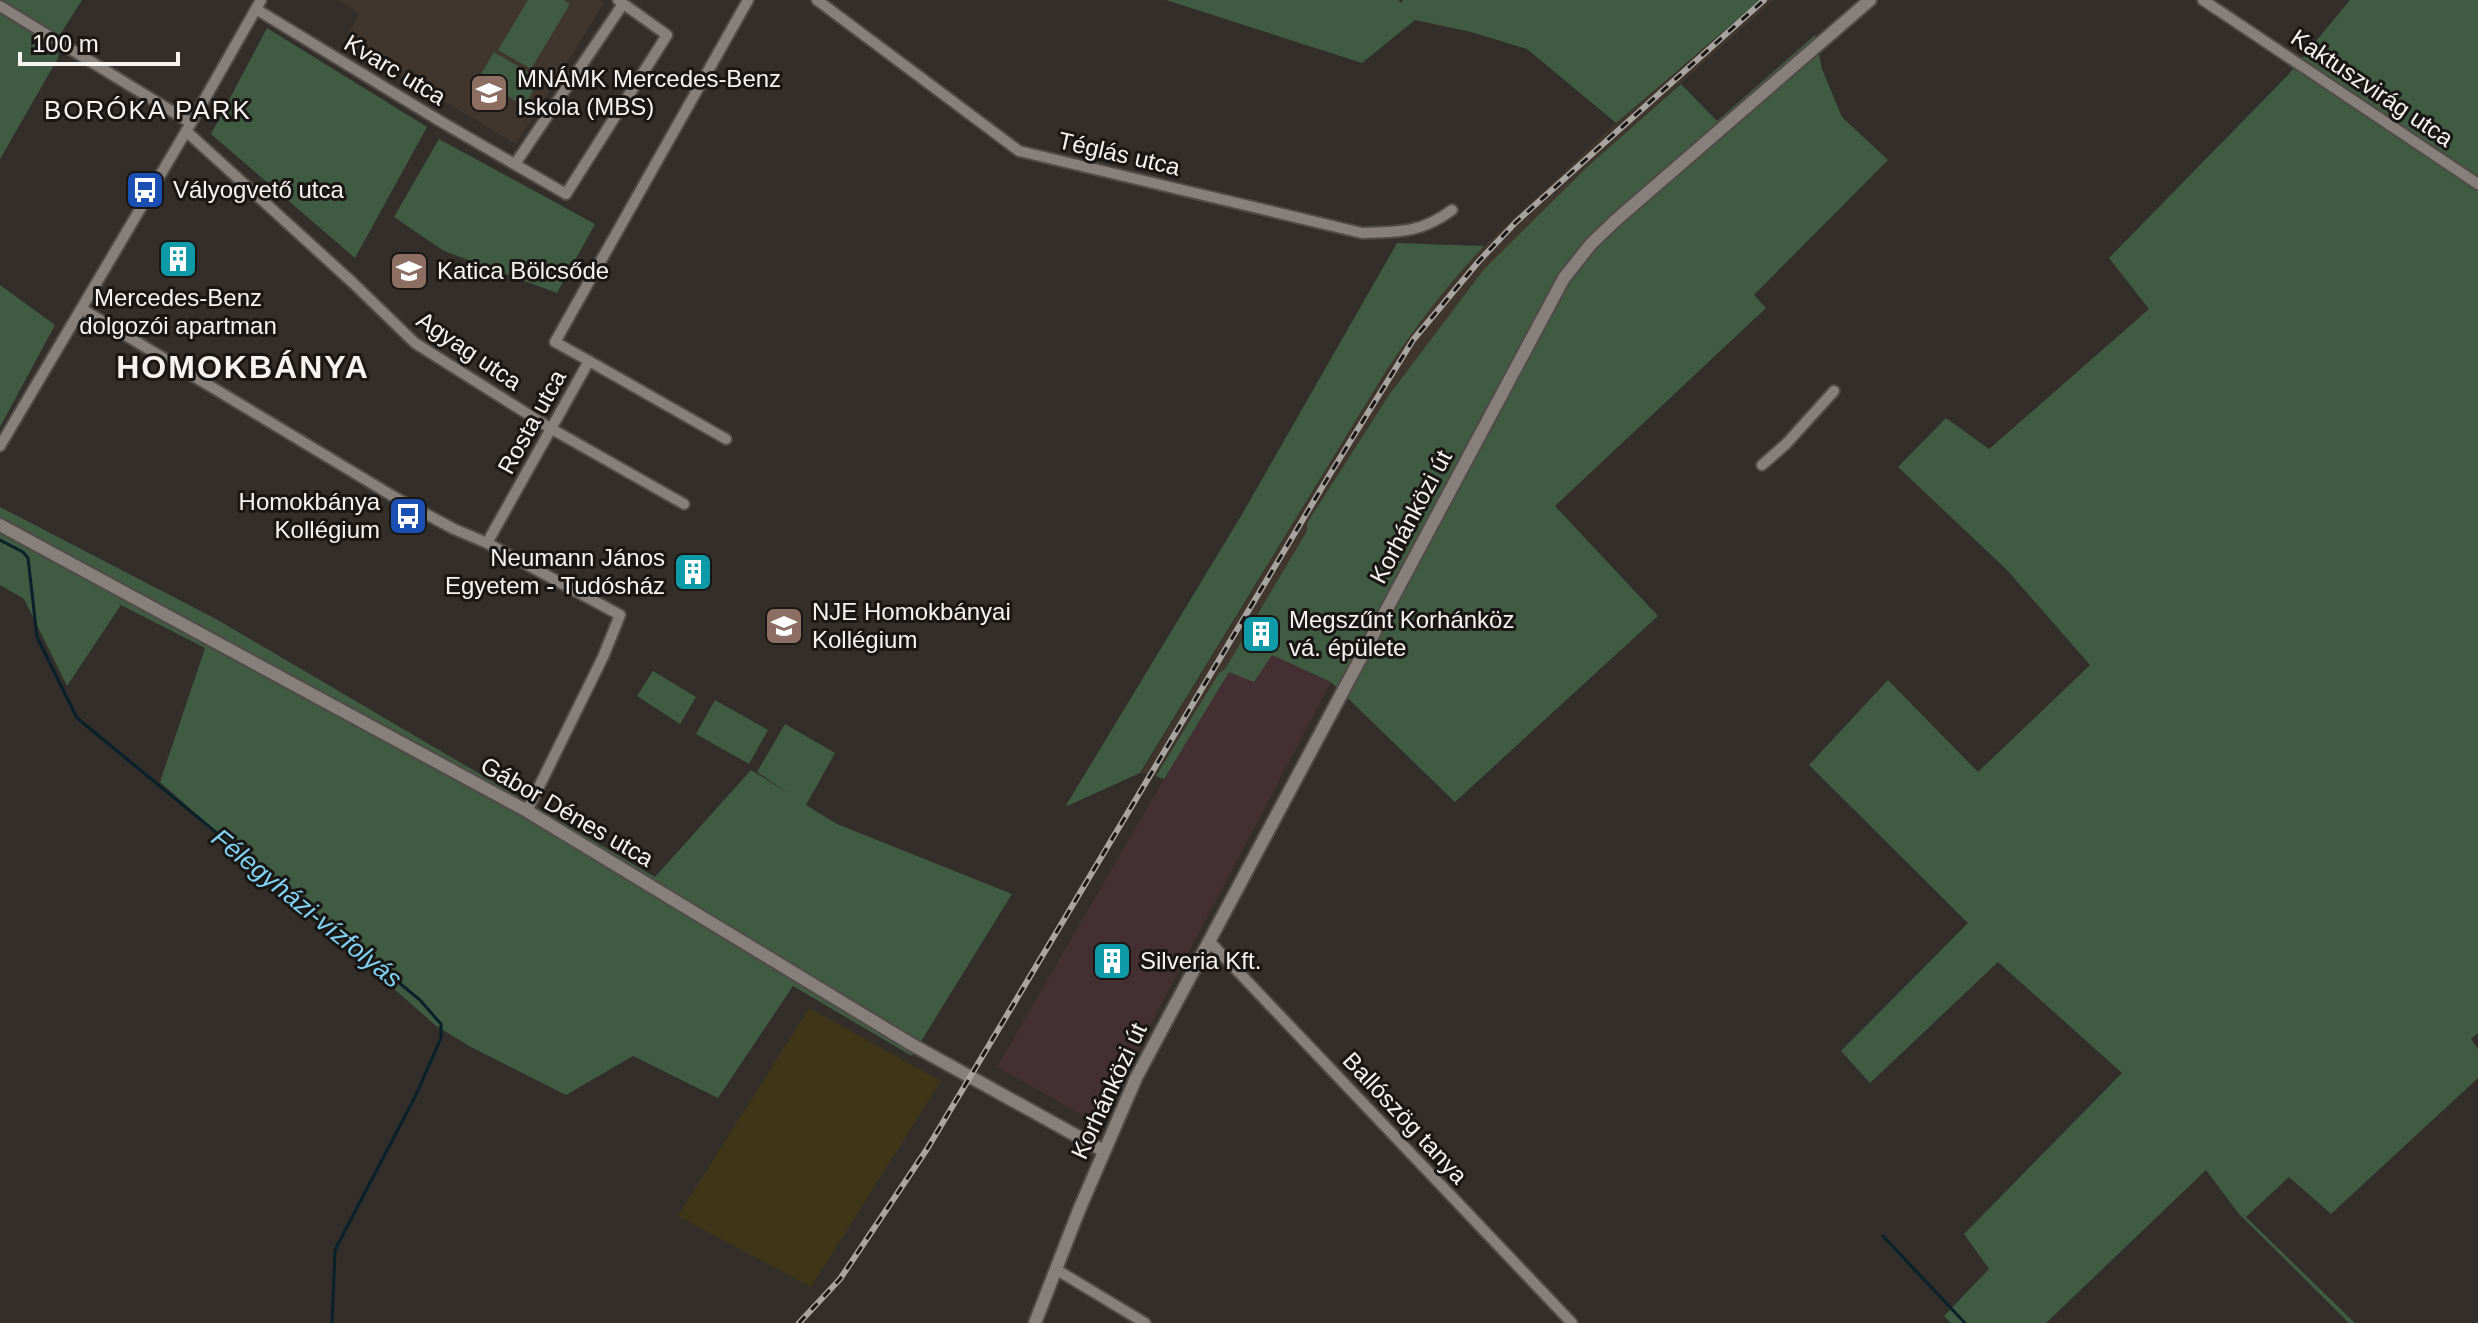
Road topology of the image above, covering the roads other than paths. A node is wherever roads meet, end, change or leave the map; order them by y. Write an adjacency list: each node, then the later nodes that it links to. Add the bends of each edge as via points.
1 (748, 0): 13 (street, Rosta utca, via 555,342)
2 (817, 0): 11 (street, Téglás utca, via 1019,151 1362,233 1408,232)
3 (1870, 0): 23 (street, Korhánközi út, via 1616,220 1570,270)
4 (2203, 0): 10 (street, Kaktuszvirág utca)
5 (620, 2): 9 (street); 9 (street, Kvarc utca, via 667,35 566,194)
6 (258, 4): 8 (street); 9 (street, Kvarc utca)
7 (0, 6): 8 (street, Agyag utca)
8 (189, 127): 12 (street); 15 (street, Agyag utca, via 415,343)
9 (515, 164)
10 (2478, 184)
11 (1452, 210)
12 (82, 309): 17 (street); 21 (street, via 396,498)
13 (589, 361): 15 (street, Rosta utca); 16 (street)
14 (1834, 391): 18 (street)
15 (550, 428): 19 (street, Agyag utca); 21 (street, Rosta utca)
16 (726, 439)
17 (0, 446)
18 (1762, 465)
19 (684, 504)
20 (0, 525): 22 (street, Gábor Dénes utca)
21 (487, 543): 22 (street, via 620,615)
22 (527, 811): 24 (street, Gábor Dénes utca, via 911,1044)
23 (1209, 941): 24 (street, Korhánközi út, via 1136,1078); 28 (street, Ballószög tanya)
24 (1104, 1151): 25 (street, Korhánközi út)
25 (1057, 1270): 26 (street, Korhánközi út); 27 (street)
26 (1035, 1323)
27 (1145, 1323)
28 (1572, 1323)

